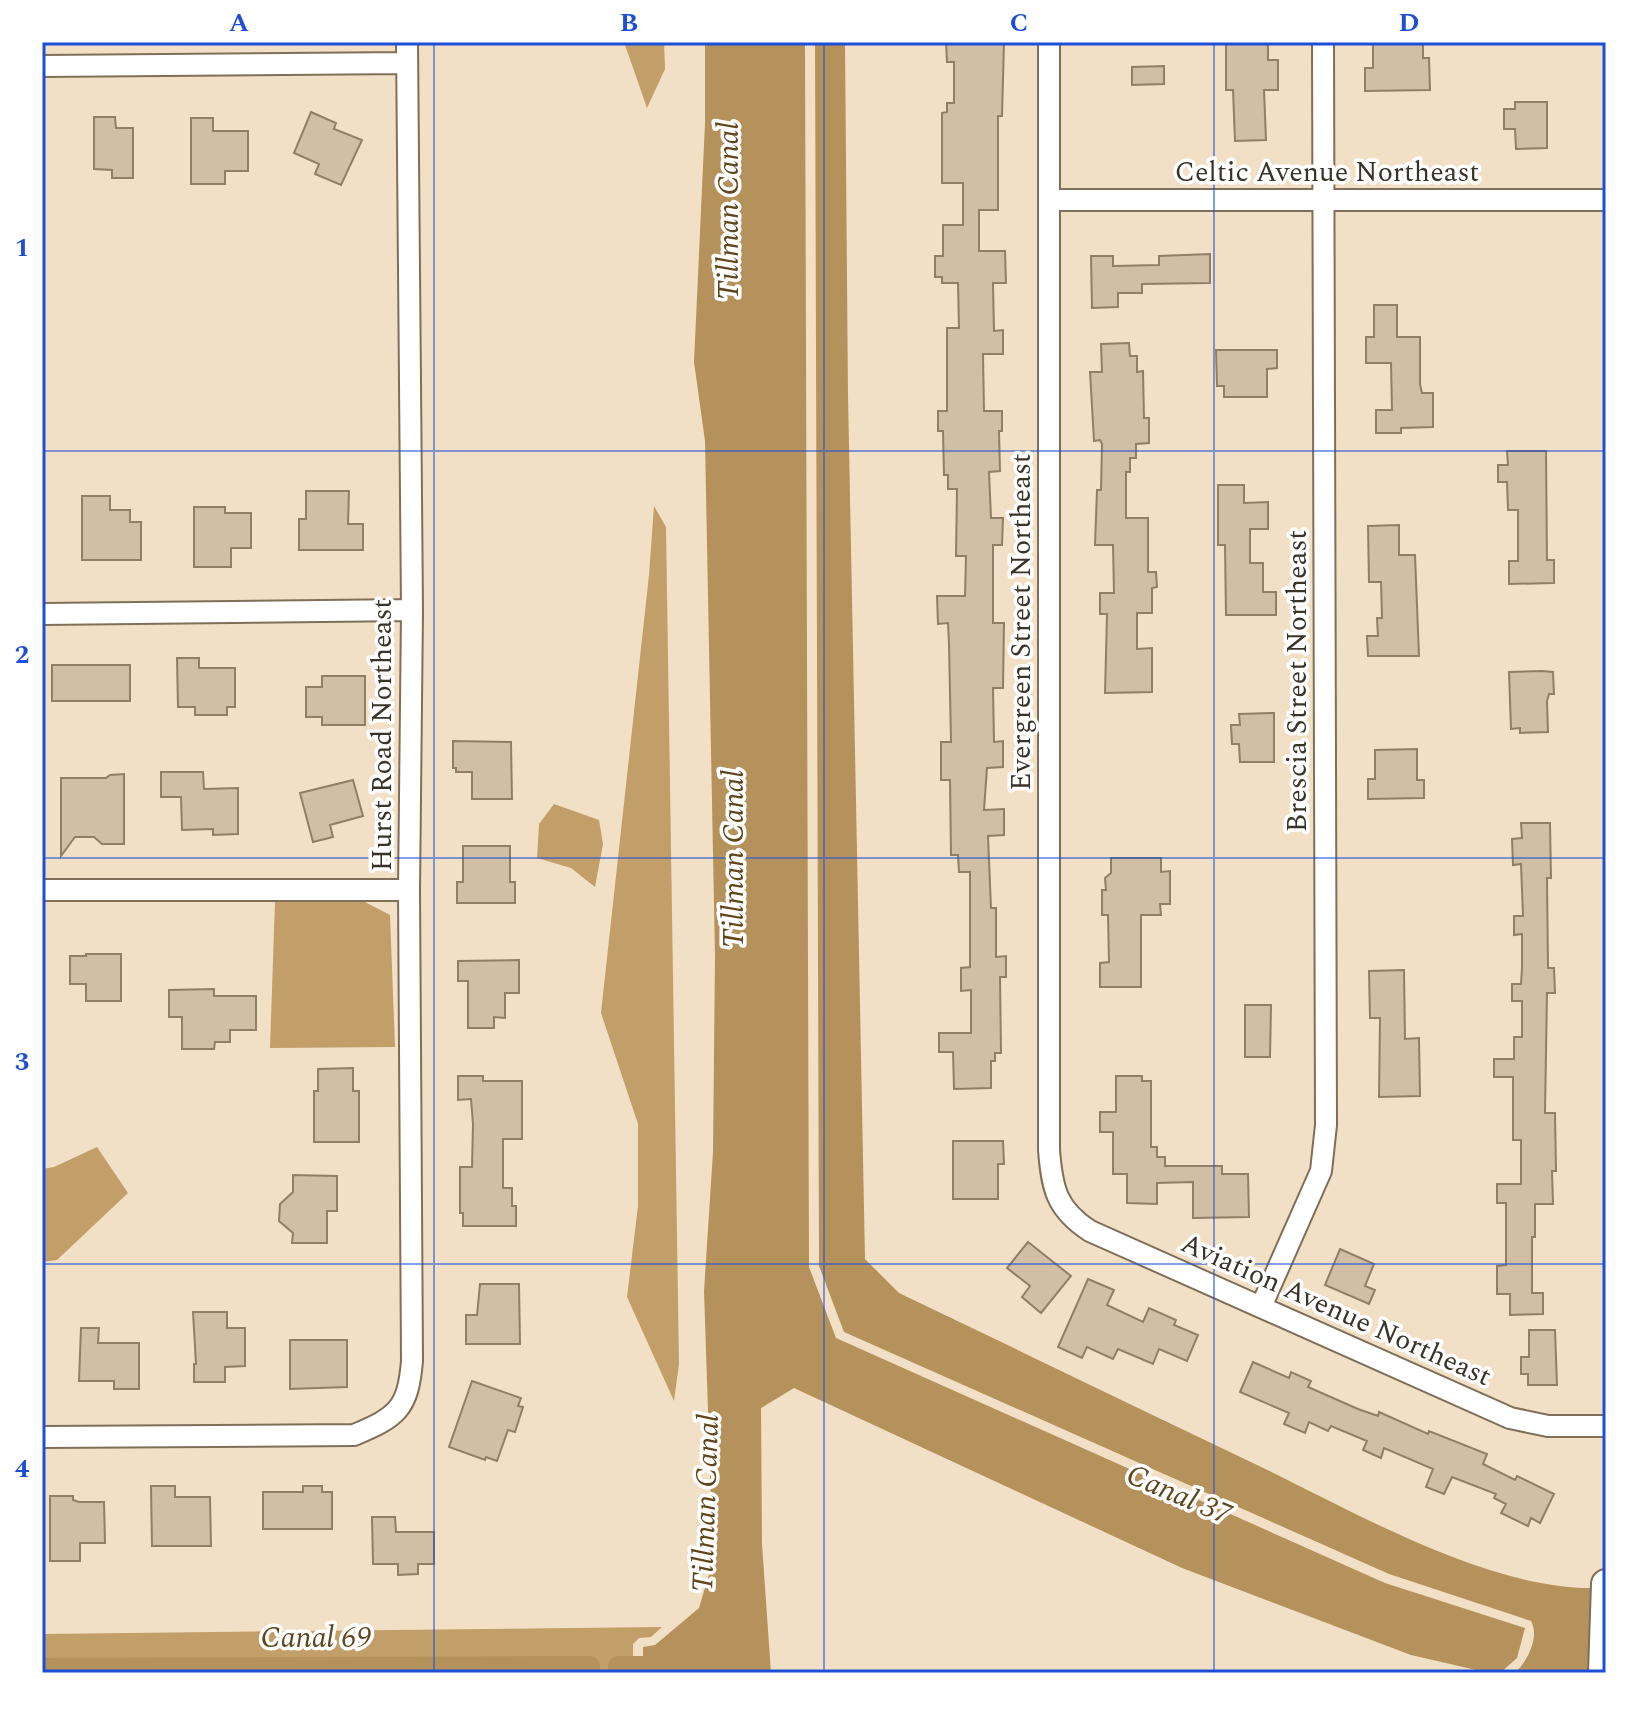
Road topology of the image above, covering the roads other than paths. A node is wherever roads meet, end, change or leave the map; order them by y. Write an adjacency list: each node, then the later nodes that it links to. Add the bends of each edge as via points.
1 (1049, 42): 6 (street, Evergreen Street Northeast)
2 (1323, 42): 5 (street, Brescia Street Northeast)
3 (407, 52): 4 (street); 8 (street, Hurst Road Northeast)
4 (42, 66)
5 (1323, 199): 6 (street, Celtic Avenue Northeast); 7 (street, Celtic Avenue Northeast); 13 (street, Brescia Street Northeast, via 1326,1125 1321,1171)
6 (1049, 200): 12 (street, Evergreen Street Northeast, via 1049,1150)
7 (1606, 200)
8 (412, 610): 9 (street); 11 (street, Hurst Road Northeast)
9 (42, 614)
10 (42, 890): 11 (street)
11 (409, 890): 15 (street, Hurst Road Northeast, via 409,1392 387,1421 354,1435)
12 (1058, 1201): 13 (street, Aviation Avenue Northeast, via 1090,1231)
13 (1261, 1307): 14 (street, Aviation Avenue Northeast, via 1510,1418 1548,1426)
14 (1606, 1426)
15 (42, 1437)
16 (1606, 1584): 17 (street)
17 (1603, 1673)

